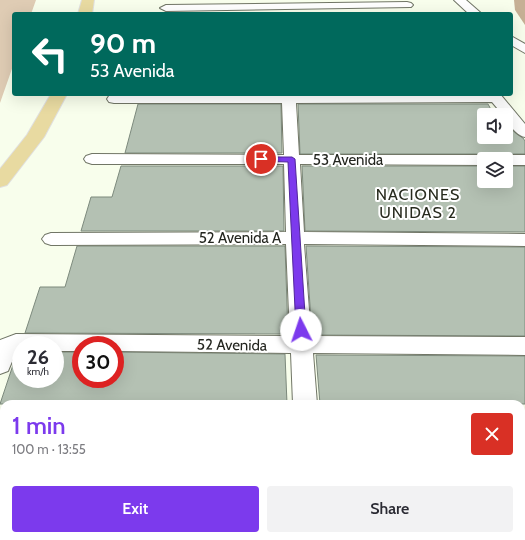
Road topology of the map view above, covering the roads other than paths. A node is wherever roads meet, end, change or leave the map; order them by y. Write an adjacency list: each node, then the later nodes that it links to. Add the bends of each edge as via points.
1 (88, 0): 6 (main road)
2 (196, 0): 5 (street)
3 (459, 0): 7 (street)
4 (407, 5): 5 (street)
5 (162, 11)
6 (85, 12)
7 (474, 12)
8 (513, 41): 9 (street)
9 (525, 49)
10 (58, 96): 20 (main road, via 35,137)
11 (289, 96): 12 (street); 13 (street); 15 (street)
12 (495, 96): 14 (street)
13 (114, 99)
14 (525, 133)
15 (292, 159): 16 (street, 53 Avenida); 17 (street, 53 Avenida); 21 (street)
16 (92, 160)
17 (477, 160)
18 (513, 160): 19 (street)
19 (525, 160)
20 (0, 180)
21 (295, 238): 22 (street, 52 Avenida A); 23 (street, 52 Avenida A); 24 (street)
22 (52, 239)
23 (525, 240)
24 (302, 345): 25 (street, 52 Avenida); 26 (street, 52 Avenida, via 21,342 11,344 6,349); 27 (street)
25 (525, 346)
26 (0, 366)
27 (305, 400)

